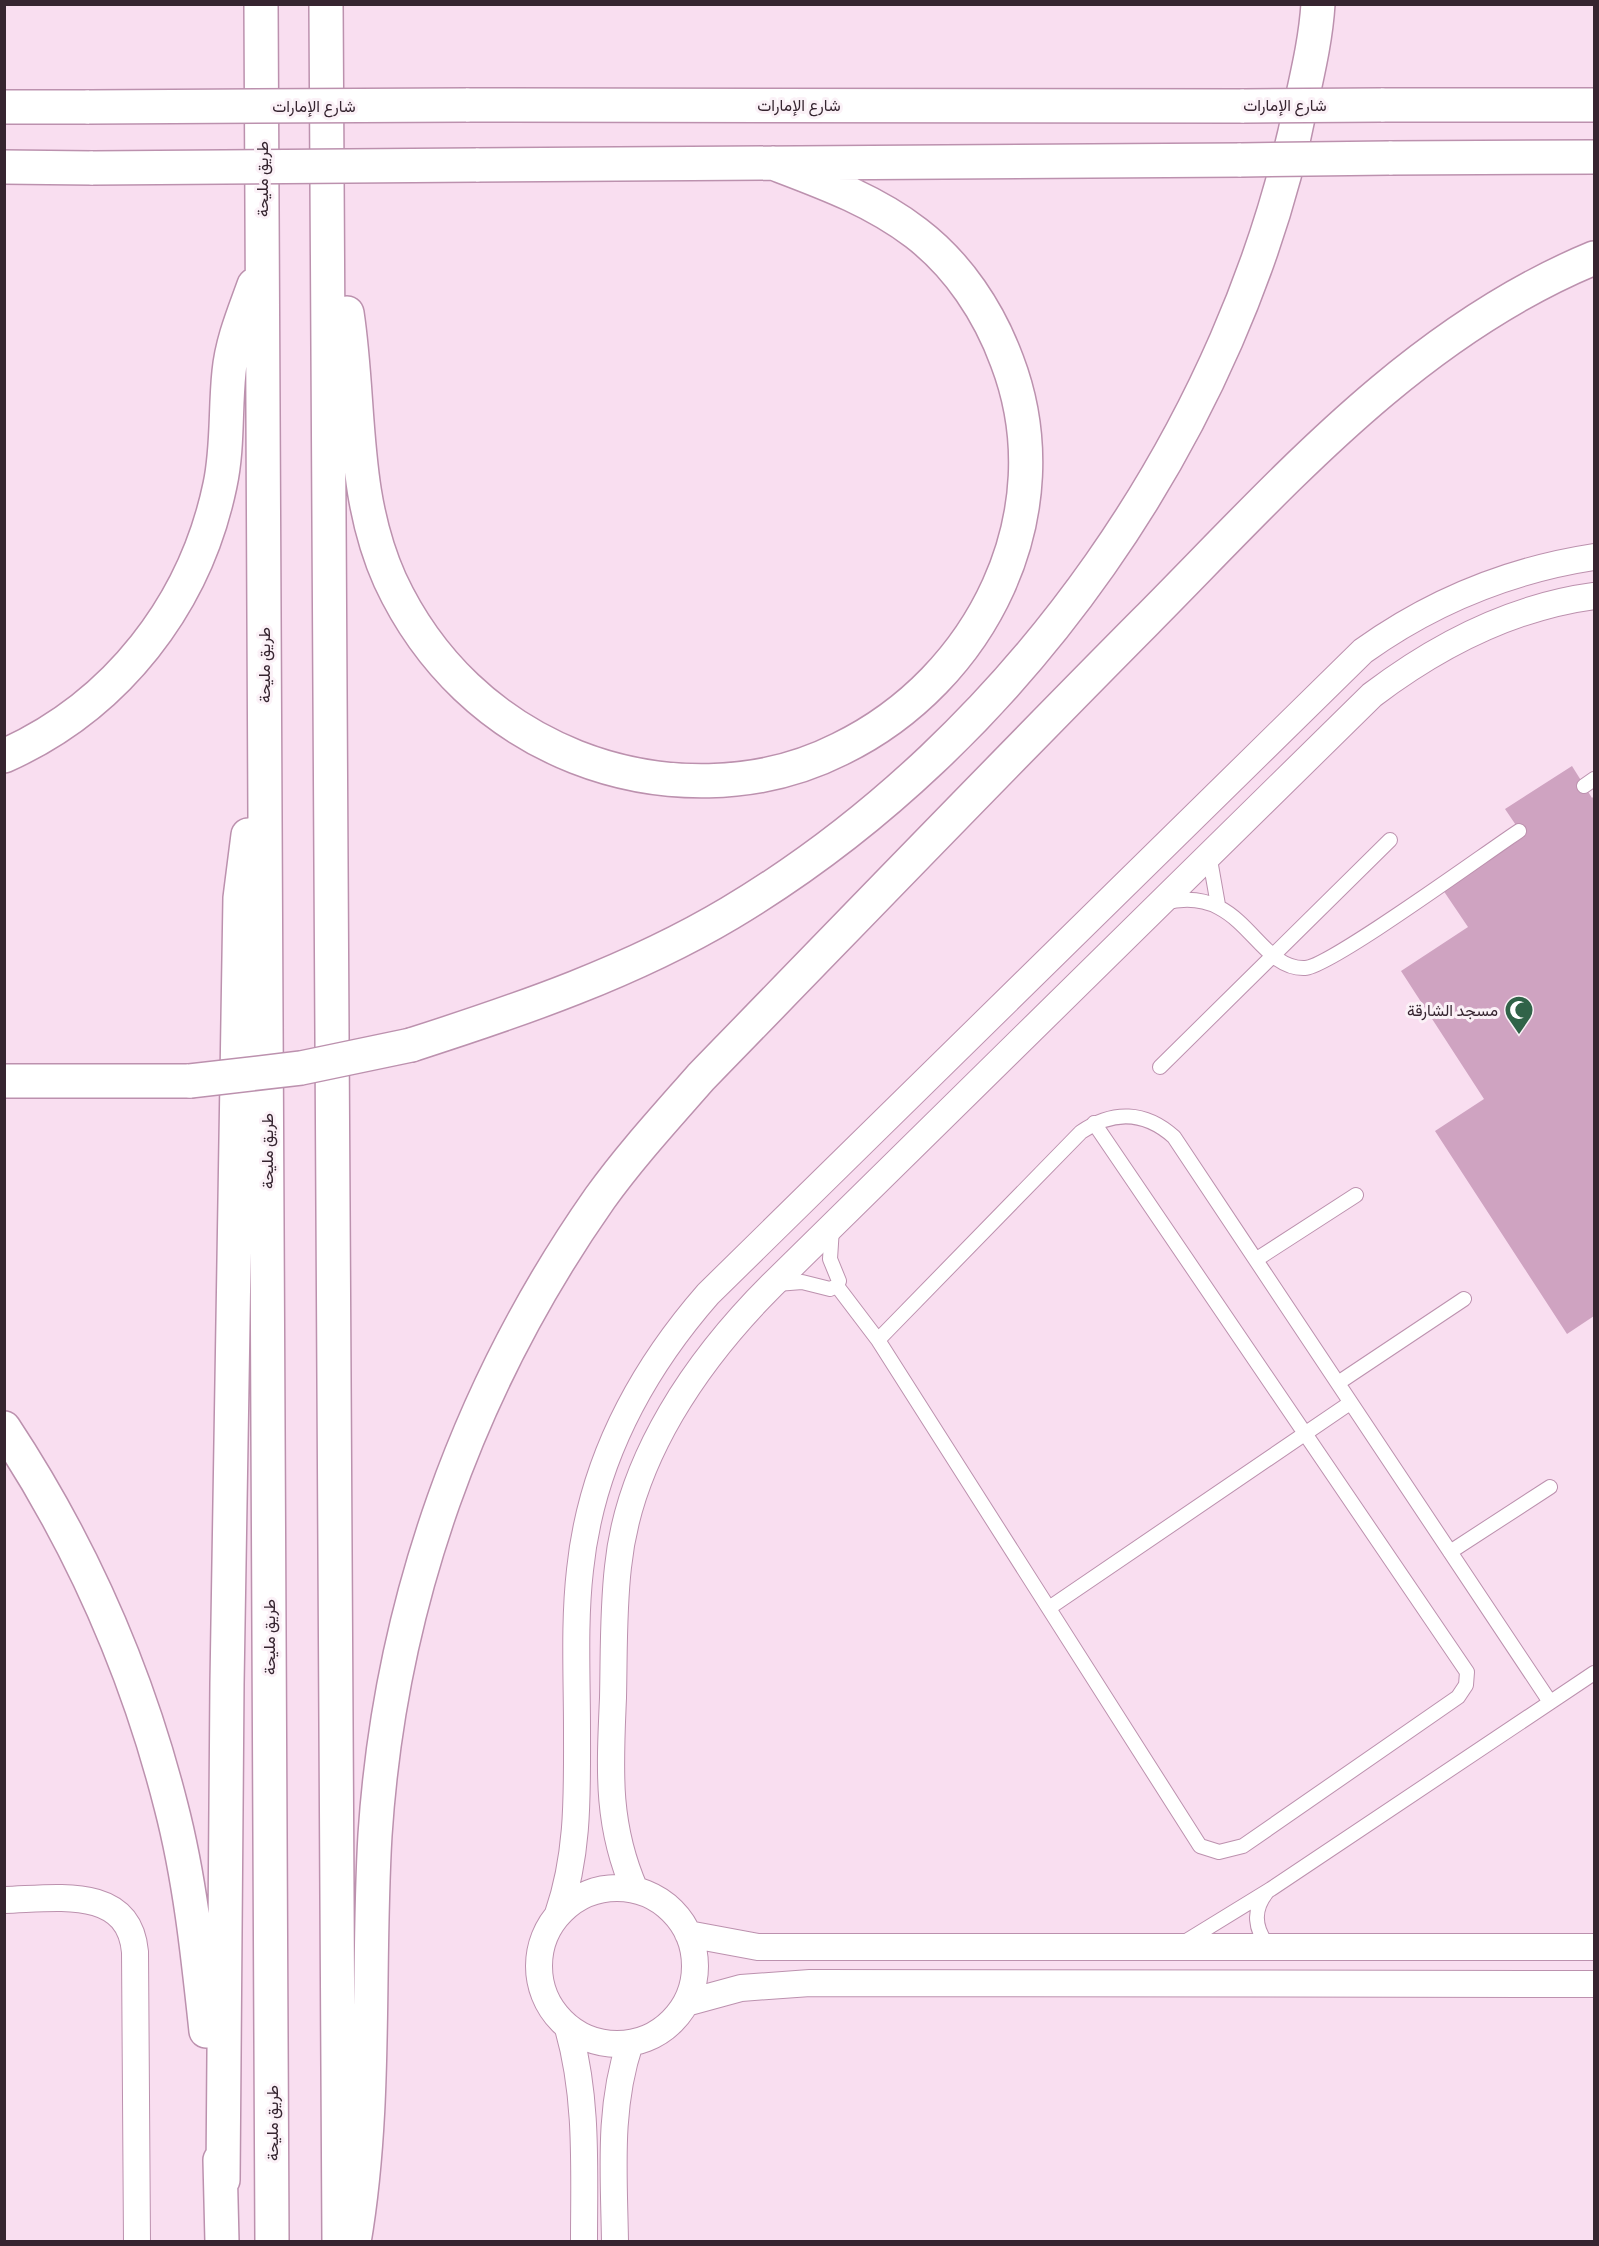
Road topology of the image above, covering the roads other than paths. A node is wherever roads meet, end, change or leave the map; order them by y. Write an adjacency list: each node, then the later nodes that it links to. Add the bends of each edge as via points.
1 (261, 4): 11 (highway, طريق مليحة)
2 (326, 4): 9 (highway)
3 (1318, 4): 26 (highway, bridge, via 1317,26 1288,166 1253,279 1198,398 1142,501 1076,598 1001,689 918,772 836,839 730,913 653,953 494,1019 411,1046 301,1068 189,1081)
4 (1594, 105): 5 (highway, شارع الإمارات, bridge)
5 (4, 107)
6 (1594, 157): 7 (highway, bridge)
7 (773, 163): 8 (highway, bridge); 9 (highway, via 833,185 882,209 918,234 950,265 977,300 999,339 1024,424 1026,468 1023,512 1012,555 996,596 949,666 881,727 838,751 793,768 745,778 696,782 648,778 601,767 556,749 514,725 475,697 441,663 412,622 373,535 362,487 349,326)
8 (7, 168)
9 (328, 220): 60 (highway)
10 (1594, 258): 61 (highway, via 1456,334 1339,426 701,1077 649,1135 559,1260 500,1366 454,1467 426,1550 392,1686 375,1834 369,2126)
11 (262, 263): 14 (highway, طريق مليحة); 15 (highway, via 242,316 231,362 220,485 195,565 175,603 139,655 95,701 61,727)
12 (1594, 556): 16 (street, via 1498,580 1440,603 1392,630 1337,674)
13 (1594, 596): 19 (street, via 1510,617 1415,664 1348,716)
14 (264, 693): 56 (highway, via 240,898); 59 (highway, طريق مليحة)
15 (4, 756)
16 (1193, 816): 19 (street); 22 (street)
17 (1519, 831): 24 (lane, via 1318,965 1297,968)
18 (1390, 840): 24 (lane)
19 (1216, 846): 20 (street); 21 (lane)
20 (1159, 905): 21 (lane, via 1182,900); 23 (street)
21 (1218, 905): 24 (lane)
22 (1099, 909): 23 (street); 47 (street, via 708,1294 661,1352 641,1384 601,1471 582,1545 577,1824 570,1875)
23 (1128, 933): 29 (street)
24 (1274, 955): 25 (lane)
25 (1160, 1067)
26 (4, 1081)
27 (1094, 1123): 30 (lane, via 1126,1115 1164,1128); 34 (lane); 38 (lane)
28 (1356, 1196): 30 (lane)
29 (833, 1224): 31 (street); 32 (lane, via 829,1249 839,1281)
30 (1257, 1259): 35 (lane)
31 (772, 1285): 32 (lane, via 802,1282 830,1289); 45 (street, via 711,1351 672,1411 644,1473 624,1534 618,1566 610,1791 619,1847)
32 (837, 1286): 34 (lane)
33 (1464, 1299): 35 (lane)
34 (878, 1340): 41 (lane)
35 (1338, 1383): 36 (lane)
36 (1350, 1403): 38 (lane); 40 (lane)
37 (4, 1428): 56 (highway, via 35,1474 83,1565 124,1660 158,1758 172,1808 196,1943)
38 (1305, 1434): 41 (lane); 41 (lane, via 1464,1666 1467,1679 1458,1697 1243,1846 1219,1852 1200,1846)
39 (1550, 1487): 40 (lane)
40 (1450, 1552): 43 (lane)
41 (1049, 1608)
42 (1594, 1673): 43 (lane)
43 (1550, 1702): 44 (lane)
44 (1271, 1889): 49 (lane); 50 (lane, via 1260,1901 1256,1918 1262,1939)
45 (636, 1890): 47 (street, via 593,1891); 48 (street, via 667,1906)
46 (4, 1900): 57 (street, via 91,1900 119,1914 131,1932 135,1952)
47 (558, 1914): 54 (street, via 543,1938 540,1980 550,2006)
48 (688, 1934): 49 (street, via 758,1947); 53 (street, via 693,1947 694,1976)
49 (1176, 1947): 50 (street)
50 (1269, 1947): 51 (street)
51 (1594, 1947)
52 (1594, 1984): 53 (street, via 810,1983 741,1989)
53 (686, 2003): 55 (street, via 657,2033)
54 (568, 2028): 55 (street, via 604,2044); 62 (street, via 583,2102)
55 (630, 2043): 63 (street, via 620,2075 614,2123)
56 (223, 2180): 58 (highway)
57 (137, 2241)
58 (222, 2241)
59 (272, 2241)
60 (339, 2241)
61 (354, 2241)
62 (584, 2241)
63 (615, 2241)

